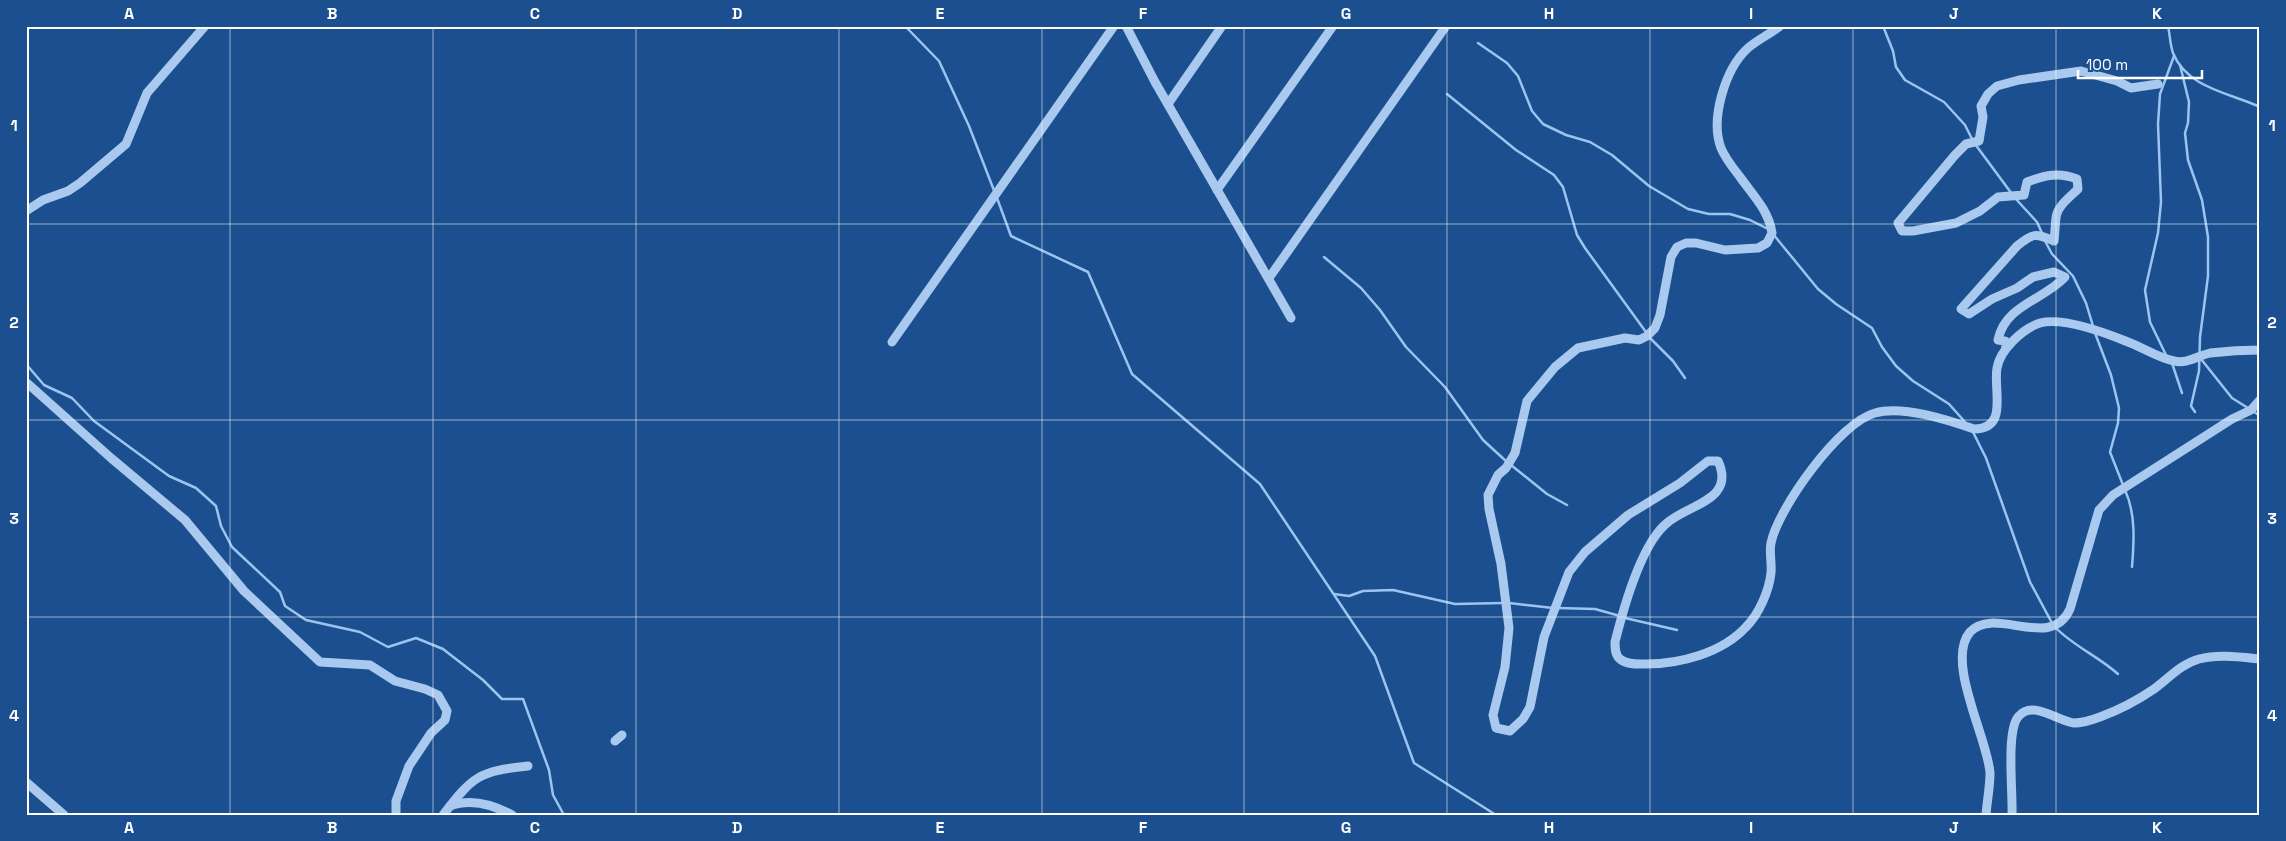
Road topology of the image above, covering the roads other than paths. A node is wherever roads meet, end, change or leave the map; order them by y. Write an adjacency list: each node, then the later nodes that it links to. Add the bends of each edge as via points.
1 (205, 26): 11 (street, via 147,93 126,144 80,183)
2 (1114, 26): 14 (street)
3 (1126, 26): 9 (street)
4 (1222, 26): 9 (street)
5 (1333, 26): 10 (street)
6 (1446, 26): 12 (street)
7 (1780, 26): 15 (street, via 1748,48 1736,64 1725,85 1718,110 1721,147 1768,216 1772,233 1767,243 1744,250 1725,250 1696,243 1677,247 1670,257 1655,328 1639,340 1625,338 1578,348 1555,367 1527,401 1514,453 1492,484 1488,495 1489,509 1501,564 1509,628 1505,667 1492,715 1496,728 1510,731 1530,707 1544,637 1569,572 1585,552 1628,515 1680,484 1708,461 1718,461 1723,472 1721,484 1713,497 1667,522 1651,542 1615,642 1619,659 1636,664 1666,664 1704,653 1747,627 1756,613 1766,595 1771,574 1771,543 1780,516 1795,492 1849,427 1875,412 1892,411 1911,412 1985,429 1991,425 1997,411 1996,369)
8 (2158, 84): 15 (street, via 2131,88 2081,71 1997,86 1981,106 1983,117 1979,141 1966,144 1955,154 1898,223 1902,231 1913,231 1956,223 1998,197 2024,195 2027,182 2044,175 2065,174 2077,179 2078,189 2056,216 2054,241 2038,234 2028,237 1961,309 1969,314 2033,276 2054,272 2065,277 2024,305 2000,328 1998,340 2005,341)
9 (1168, 104): 10 (street)
10 (1217, 190): 12 (street)
11 (26, 211)
12 (1269, 278): 13 (street)
13 (1291, 318)
14 (892, 342)
15 (2006, 348): 16 (street, via 2026,330 2040,323 2056,322 2087,328 2176,362 2208,354)
16 (2260, 350)
17 (26, 382): 24 (street, via 185,520 244,591 320,662 370,666 395,681 438,695 447,711 445,720 419,749 409,766 396,801)
18 (2260, 400): 27 (street, via 2251,410 2113,495 2099,510 2070,609 2061,622 2051,627 2028,628 1983,624 1970,632 1962,657 1967,692 1990,772)
19 (2260, 659): 28 (street, via 2224,656 2198,659 2137,700 2085,722 2075,723 2038,710 2022,712 2014,724 2011,740)
20 (528, 766): 22 (street, via 481,775 469,783)
21 (26, 782): 23 (street)
22 (450, 806): 25 (street); 26 (street, via 471,802)
23 (64, 815)
24 (396, 815)
25 (443, 815)
26 (512, 815)
27 (1986, 815)
28 (2012, 815)

